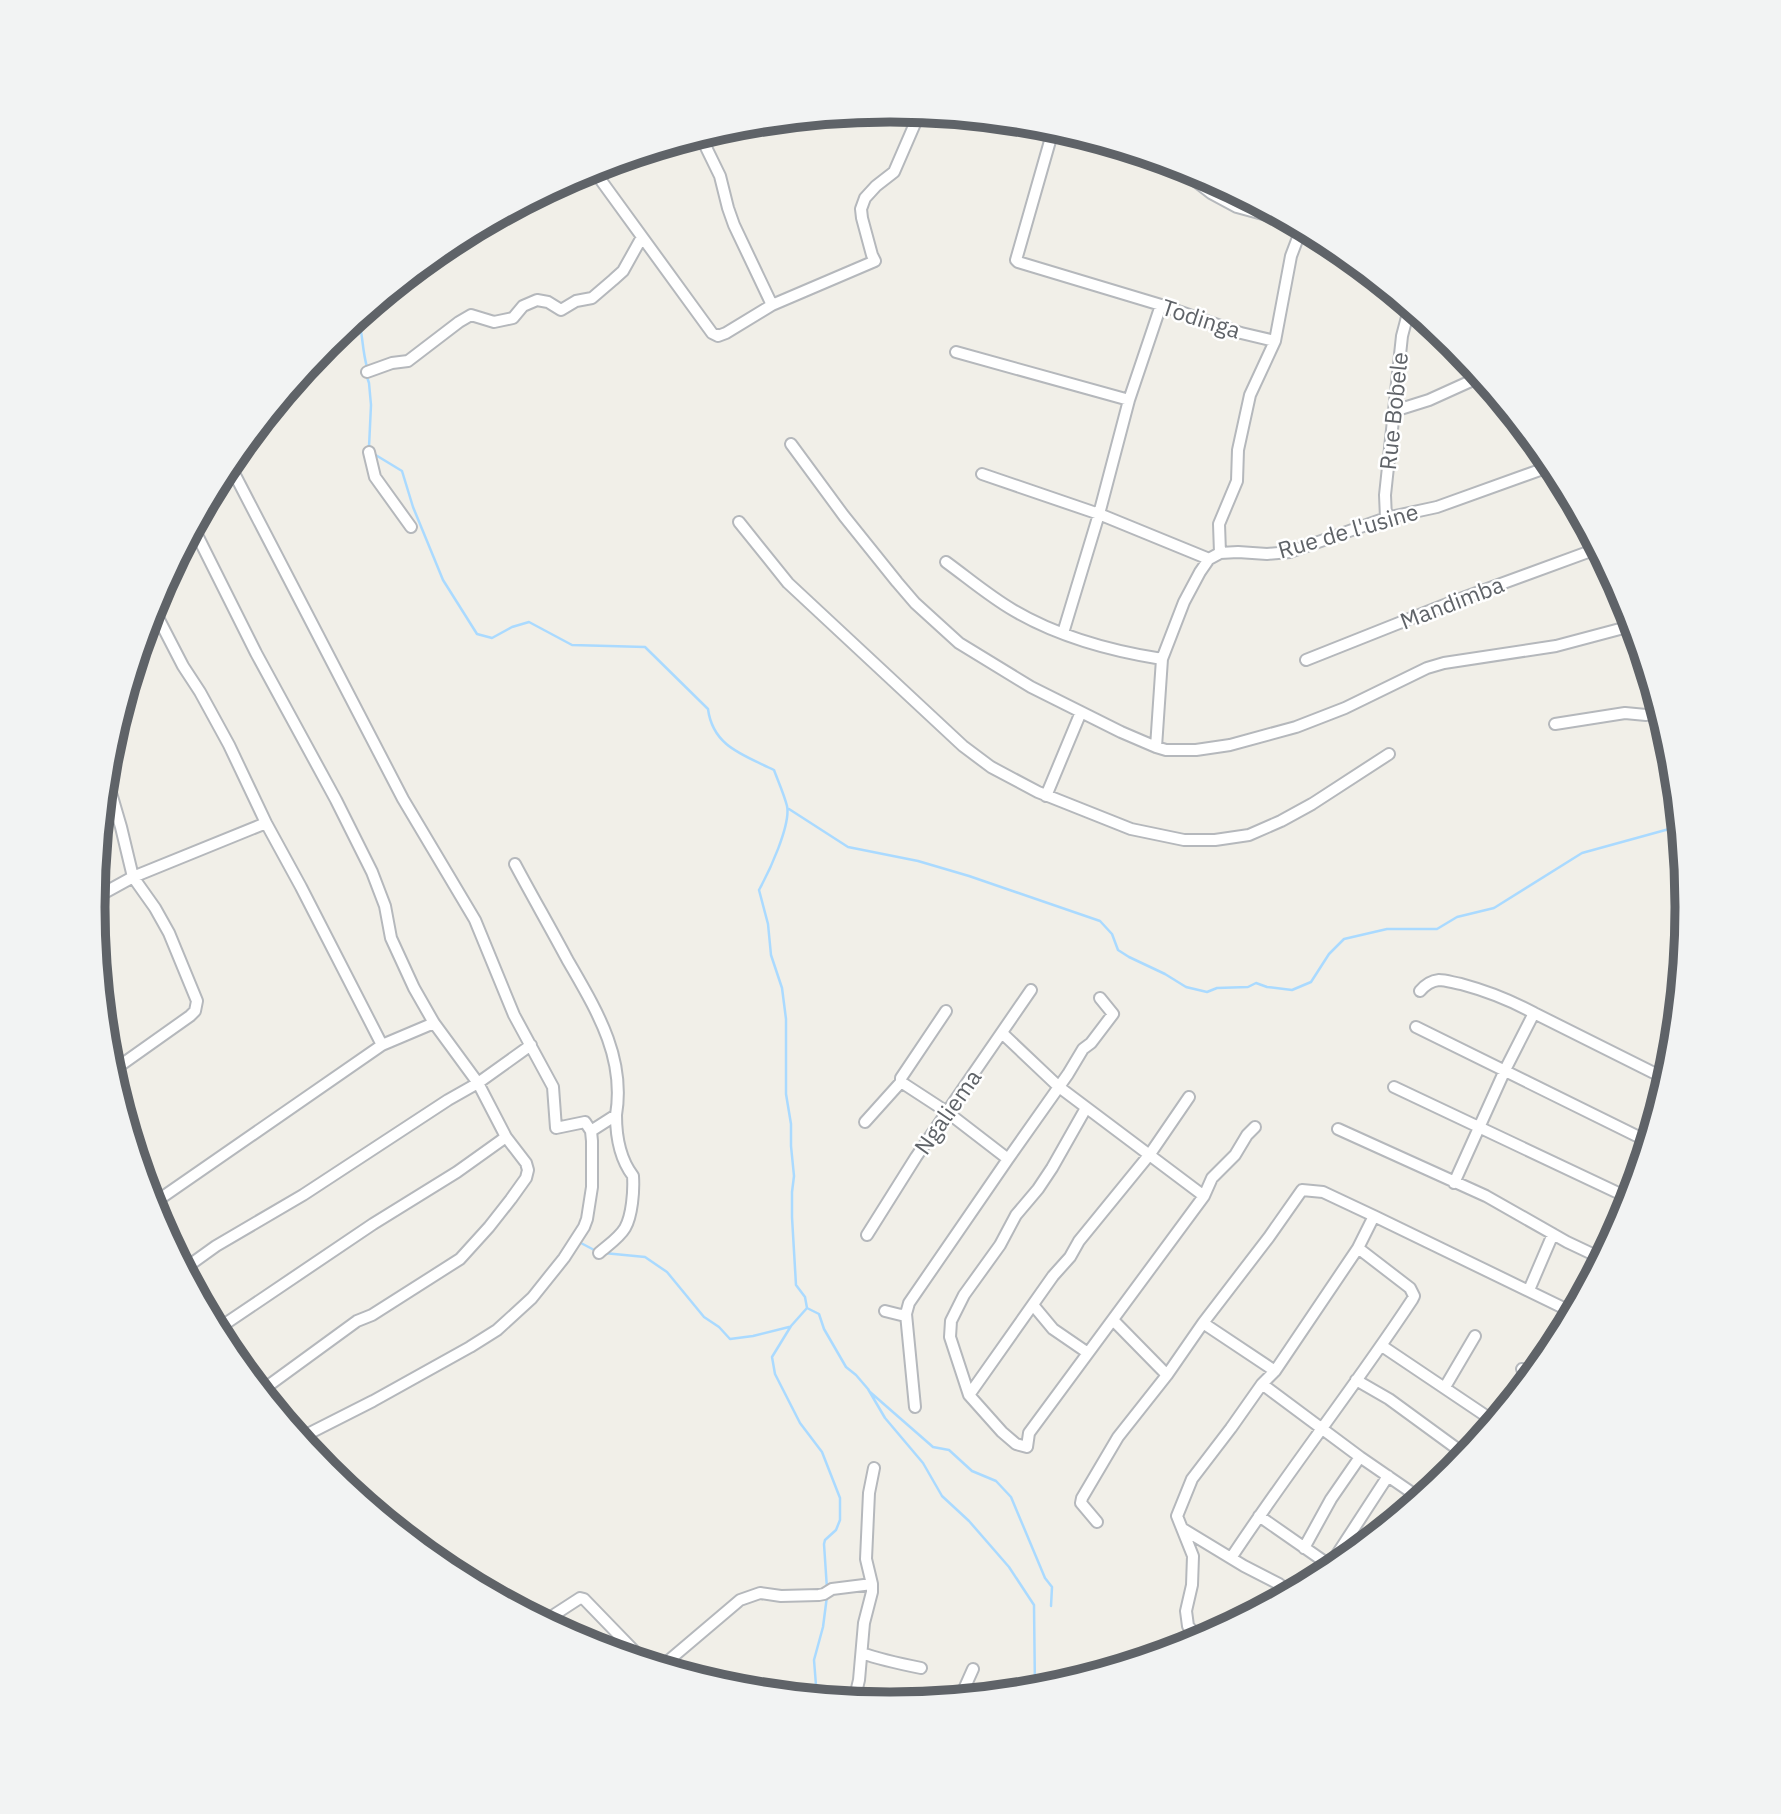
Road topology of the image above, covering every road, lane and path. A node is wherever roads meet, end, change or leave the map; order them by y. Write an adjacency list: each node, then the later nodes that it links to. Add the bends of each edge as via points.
1 (916, 122): 9 (street, via 894,172 865,198 861,209 875,261)
2 (1051, 138): 10 (street, Todinga, via 1016,260)
3 (704, 144): 9 (street, via 720,176 734,225)
4 (599, 178): 7 (street)
5 (1202, 186): 6 (street)
6 (1254, 212)
7 (642, 237): 9 (street, via 718,336); 14 (street, via 623,271 592,298 561,310 537,300 523,306 513,318 494,323 471,315 408,361)
8 (1299, 237): 12 (street)
9 (772, 305)
10 (1161, 305): 12 (street, Todinga); 16 (street)
11 (1408, 316): 17 (street, Rue Bobele)
12 (1275, 341): 29 (street, via 1250,395 1238,450 1237,481 1219,524)
13 (956, 352): 16 (street)
14 (366, 372)
15 (1473, 380): 17 (street)
16 (1129, 400): 23 (street)
17 (1394, 411): 24 (street, Rue Bobele)
18 (791, 444): 37 (street, via 897,582 941,628 1031,687)
19 (369, 452): 26 (street, via 375,477)
20 (1543, 469): 24 (street, Rue de l'usine, via 1437,507)
21 (982, 474): 23 (street)
22 (236, 477): 57 (street, via 402,799 475,920)
23 (1098, 514): 30 (street); 34 (street)
24 (1386, 518): 29 (street, Rue de l'usine, via 1290,552)
25 (739, 522): 42 (street, via 788,583 963,746 991,767)
26 (411, 527)
27 (198, 536): 53 (street, via 372,872 391,938)
28 (1590, 551): 36 (street, Mandimba)
29 (1220, 553): 30 (street, Rue de l'usine)
30 (1209, 559): 35 (street, via 1184,602)
31 (946, 562): 34 (street, via 1013,610)
32 (160, 621): 44 (street, via 229,745)
33 (1624, 628): 40 (street, via 1556,646 1427,668 1345,708 1230,746 1196,750)
34 (1063, 633): 35 (street)
35 (1162, 659): 40 (street)
36 (1306, 660)
37 (1081, 712): 40 (street); 42 (street)
38 (1651, 712): 39 (street)
39 (1555, 724)
40 (1156, 747)
41 (1389, 754): 42 (street, via 1281,821 1249,835 1216,840 1184,840 1131,829)
42 (1046, 796)
43 (113, 799): 46 (street)
44 (266, 823): 46 (street); 56 (street)
45 (515, 864): 68 (street, via 603,1023 616,1063)
46 (133, 877): 47 (street); 58 (street, via 169,933 197,1006 190,1016)
47 (106, 893)
48 (1031, 990): 55 (street, Ngaliema)
49 (1420, 991): 52 (street, via 1428,983 1445,981 1490,992)
50 (1100, 998): 63 (street, via 1113,1014)
51 (946, 1011): 61 (street)
52 (1534, 1013): 59 (street); 60 (street)
53 (434, 1023): 56 (street); 62 (street)
54 (1416, 1027): 59 (street)
55 (1002, 1033): 63 (street); 67 (street, Ngaliema)
56 (382, 1045): 81 (street)
57 (531, 1045): 62 (street); 73 (street, via 553,1087 556,1128 585,1122)
58 (121, 1065)
59 (1505, 1070): 71 (street); 75 (street)
60 (1657, 1075)
61 (901, 1082): 67 (street); 69 (street)
62 (478, 1083): 74 (street); 88 (street)
63 (1059, 1087): 66 (street); 77 (street)
64 (1394, 1087): 71 (street)
65 (1189, 1097): 76 (street)
66 (1086, 1108): 76 (street); 106 (street, via 951,1321 950,1337)
67 (947, 1112): 77 (street); 84 (street, Ngaliema)
68 (616, 1115): 73 (street); 86 (street, via 617,1141 633,1176 632,1198 625,1227)
69 (865, 1122)
70 (1255, 1127): 80 (street, via 1212,1178)
71 (1479, 1128): 78 (street); 79 (street)
72 (1338, 1129): 78 (street)
73 (590, 1131): 110 (street, via 592,1187 587,1219 564,1258 531,1298 498,1330)
74 (506, 1137): 96 (street); 104 (street, via 527,1163 526,1178 460,1259 357,1321)
75 (1641, 1138)
76 (1150, 1154): 80 (street); 90 (street)
77 (1008, 1159): 93 (street, via 909,1303)
78 (1454, 1182): 83 (street)
79 (1621, 1194)
80 (1204, 1196): 94 (street)
81 (161, 1198)
82 (1374, 1216): 85 (street); 89 (street); 95 (street, via 1322,1192 1302,1190)
83 (1553, 1234): 87 (street); 89 (street)
84 (867, 1235)
85 (1358, 1248): 98 (street, via 1414,1296); 100 (street)
86 (599, 1253)
87 (1595, 1255)
88 (191, 1264)
89 (1529, 1290): 91 (street)
90 (1033, 1305): 99 (street, via 1053,1329); 106 (street)
91 (1566, 1309)
92 (885, 1311): 93 (street)
93 (906, 1314): 107 (street)
94 (1112, 1320): 99 (street); 101 (street)
95 (1203, 1323): 100 (street); 101 (street)
96 (225, 1324)
97 (1475, 1336): 105 (street)
98 (1382, 1346): 102 (street); 105 (street)
99 (1088, 1353): 106 (street, via 1029,1433 1027,1447 1002,1432)
100 (1275, 1371): 103 (street)
101 (1167, 1375): 117 (street, via 1118,1437 1082,1498 1081,1503)
102 (1356, 1380): 109 (street); 111 (street)
103 (1262, 1384): 109 (street); 118 (street, via 1188,1486 1177,1516)
104 (268, 1386)
105 (1446, 1387): 108 (street)
106 (969, 1395)
107 (915, 1407)
108 (1488, 1417)
109 (1322, 1429): 112 (street); 116 (street)
110 (308, 1434)
111 (1457, 1450)
112 (1360, 1457): 114 (street); 119 (street)
113 (874, 1468): 123 (street, via 866,1559)
114 (1388, 1476): 115 (street); 120 (street)
115 (1413, 1493)
116 (1259, 1516): 119 (street); 121 (street)
117 (1097, 1521)
118 (1183, 1529): 121 (street); 126 (street, via 1194,1564 1186,1611)
119 (1304, 1548): 122 (street)
120 (1335, 1554)
121 (1231, 1558): 124 (street)
122 (1324, 1562)
123 (872, 1584): 128 (street); 129 (street, via 819,1595 760,1593 740,1600)
124 (1283, 1587)
125 (553, 1616): 127 (street, via 580,1598)
126 (1193, 1632)
127 (632, 1649)
128 (862, 1653): 130 (street); 133 (street)
129 (669, 1660)
130 (920, 1668)
131 (973, 1669): 132 (street)
132 (964, 1689)
133 (857, 1691)

